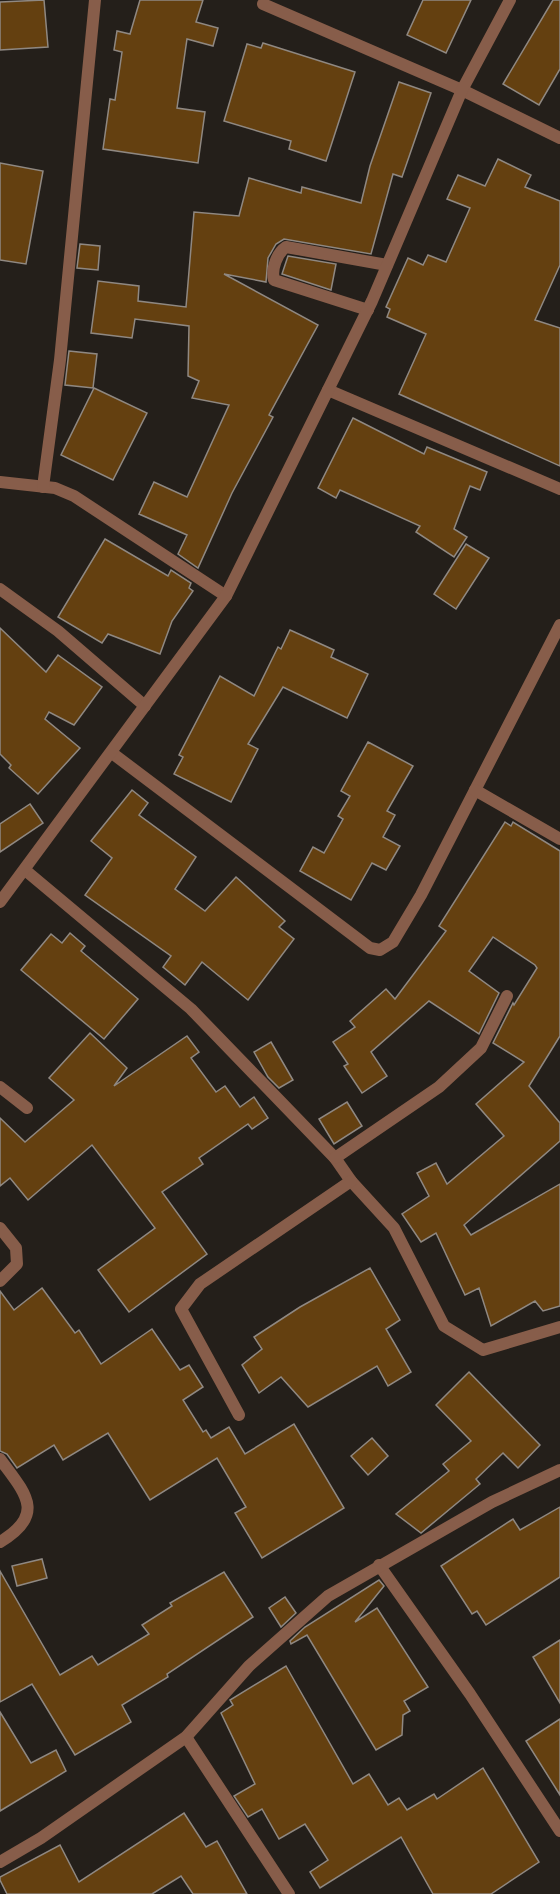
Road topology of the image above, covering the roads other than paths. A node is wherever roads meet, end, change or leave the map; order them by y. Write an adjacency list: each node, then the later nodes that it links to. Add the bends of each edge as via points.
1 (95, 0): 10 (street, via 60,360)
2 (510, 0): 4 (street)
3 (263, 4): 4 (street)
4 (462, 90): 5 (street); 6 (street)
5 (560, 138)
6 (387, 265): 7 (street); 7 (street, via 286,247 279,252 274,280)
7 (368, 310): 8 (street)
8 (328, 390): 11 (street); 13 (street)
9 (0, 482): 10 (street)
10 (43, 487): 13 (street, via 74,496)
11 (560, 489)
12 (0, 589): 15 (street, via 58,631)
13 (226, 596): 15 (street)
14 (560, 625): 17 (street)
15 (145, 706): 16 (street)
16 (112, 753): 17 (street, via 370,948 380,950 393,942 421,895); 19 (street)
17 (475, 790): 18 (street)
18 (560, 839)
19 (25, 870): 20 (street); 24 (street, via 191,1009)
20 (0, 902)
21 (507, 996): 24 (street, via 481,1048 439,1087)
22 (0, 1087): 23 (street)
23 (27, 1108)
24 (335, 1158): 25 (street)
25 (351, 1181): 28 (street, via 394,1228 444,1326 483,1350); 29 (street, via 200,1284 181,1309)
26 (0, 1228): 27 (street, via 16,1248 17,1264)
27 (0, 1281)
28 (560, 1327)
29 (239, 1415)
30 (0, 1459): 32 (street, via 25,1493 29,1510 21,1526)
31 (560, 1470): 33 (street, via 492,1502)
32 (0, 1542)
33 (379, 1565): 34 (street, via 328,1596 249,1666); 35 (street)
34 (186, 1737): 36 (street); 37 (street)
35 (560, 1832)
36 (0, 1862)
37 (289, 1894)

